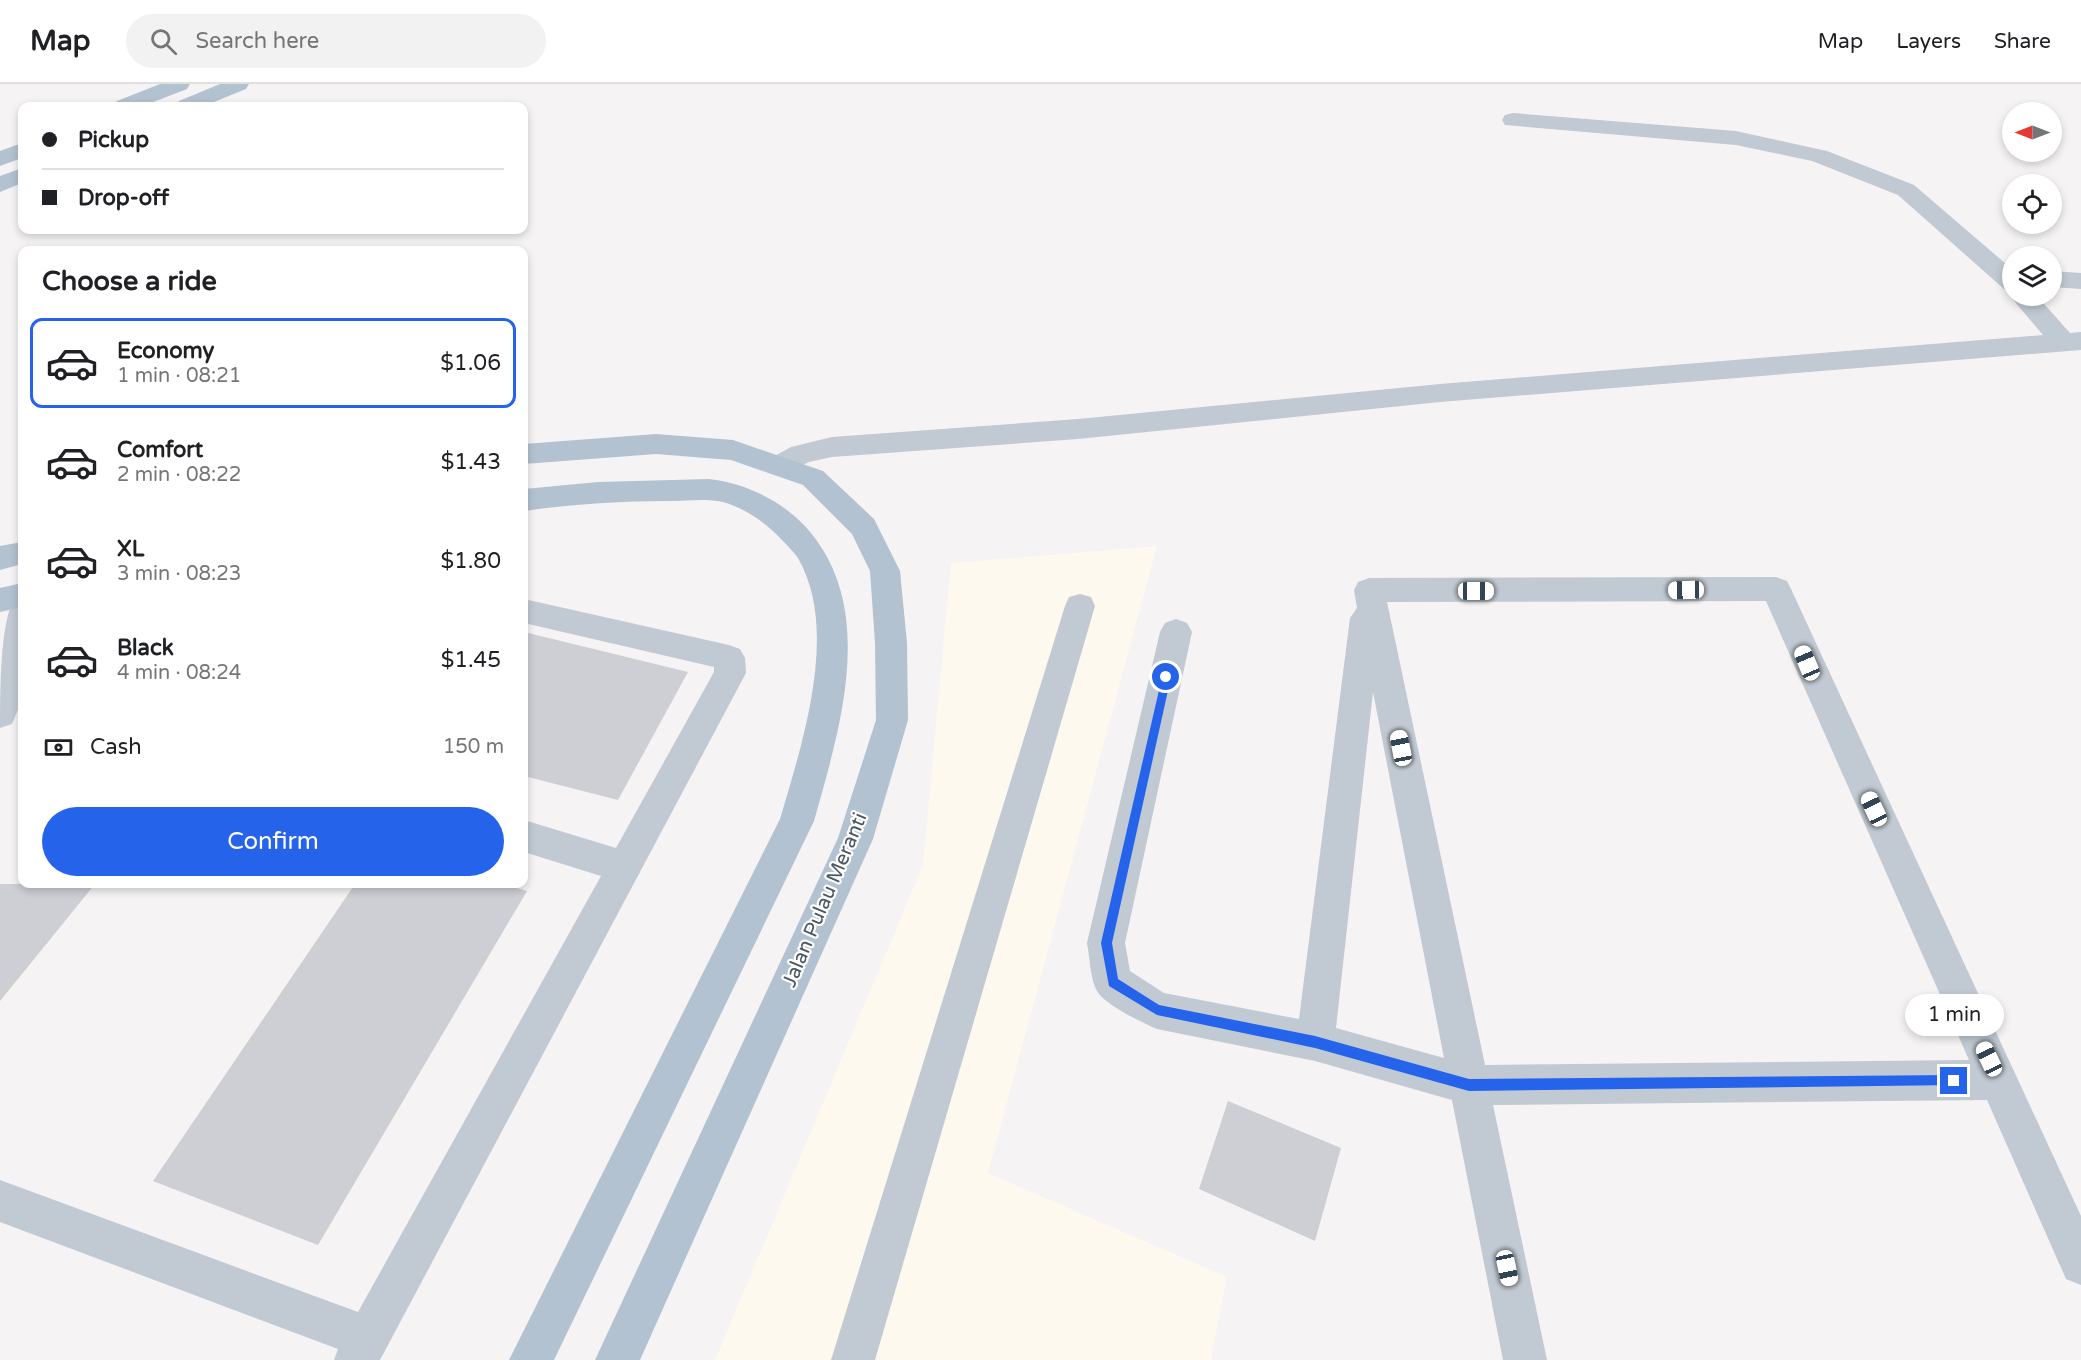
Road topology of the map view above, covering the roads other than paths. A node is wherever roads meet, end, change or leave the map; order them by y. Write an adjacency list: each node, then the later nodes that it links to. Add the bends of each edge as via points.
1 (179, 84): 3 (main road)
2 (238, 84): 4 (main road)
3 (135, 102)
4 (196, 102)
5 (1513, 120): 10 (street, via 1736,138 1819,156 1906,190)
6 (18, 152): 7 (main road)
7 (0, 159)
8 (18, 177): 9 (main road)
9 (0, 185)
10 (2002, 273)
11 (2062, 280): 12 (street)
12 (2081, 281)
13 (2037, 306): 14 (street)
14 (2072, 341): 16 (street, via 1452,392 1078,429 832,447 801,454)
15 (528, 454): 16 (main road, Jalan Pulau Meranti, via 656,444 734,450)
16 (779, 466): 38 (main road, Jalan Pulau Meranti, via 813,478 864,527 885,571 892,720 855,840)
17 (528, 500): 37 (main road, via 639,490 714,490 762,505 797,533 821,570 829,610 832,669 823,727 797,821)
18 (18, 554): 19 (main road)
19 (0, 558)
20 (1369, 590): 31 (street); 32 (street, via 1776,589); 33 (street)
21 (18, 596): 22 (main road)
22 (0, 600)
23 (1080, 606): 39 (street)
24 (528, 612): 30 (street, via 729,658 730,673)
25 (1176, 632): 31 (street, via 1106,943 1113,982 1157,1010)
26 (18, 638): 27 (street)
27 (12, 674): 28 (street, via 9,696)
28 (0, 714)
29 (528, 837): 30 (street)
30 (626, 867): 36 (street)
31 (1315, 1042): 33 (street)
32 (1999, 1080): 33 (street); 35 (street)
33 (1469, 1085): 40 (street)
34 (0, 1201): 36 (street)
35 (2081, 1264)
36 (362, 1349)
37 (531, 1360)
38 (617, 1360)
39 (853, 1360)
40 (1526, 1360)

